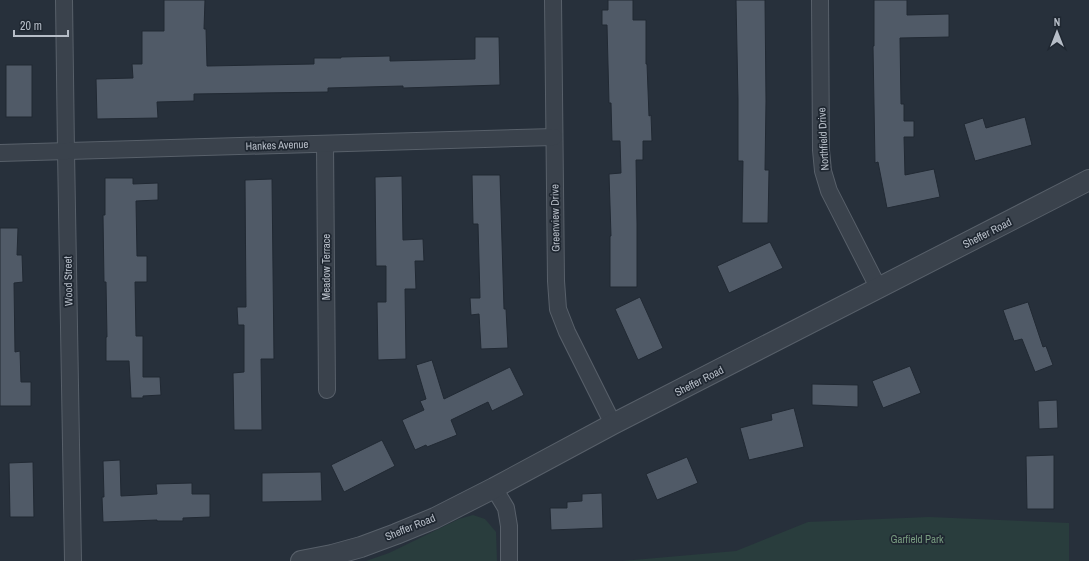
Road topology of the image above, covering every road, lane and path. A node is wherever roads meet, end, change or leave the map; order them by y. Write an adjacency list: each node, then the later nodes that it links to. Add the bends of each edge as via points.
1 (64, 0): 6 (street, Wood Street)
2 (554, 0): 4 (street, Greenview Drive)
3 (820, 0): 9 (street, Northfield Drive, via 823,171 829,190)
4 (554, 137): 5 (street, Hankes Avenue); 11 (street, Greenview Drive, via 558,309)
5 (325, 144): 6 (street, Hankes Avenue); 10 (street, Meadow Terrace)
6 (66, 151): 7 (street, Hankes Avenue); 13 (street, Wood Street)
7 (0, 153)
8 (1089, 180): 9 (street, Sheffer Road)
9 (879, 289): 11 (street, Sheffer Road)
10 (327, 390)
11 (613, 424): 12 (street, Sheffer Road)
12 (494, 488): 14 (street, Sheffer Road, via 435,518 396,534 332,555); 15 (street, via 506,508)
13 (73, 561)
14 (301, 561)
15 (509, 561)

